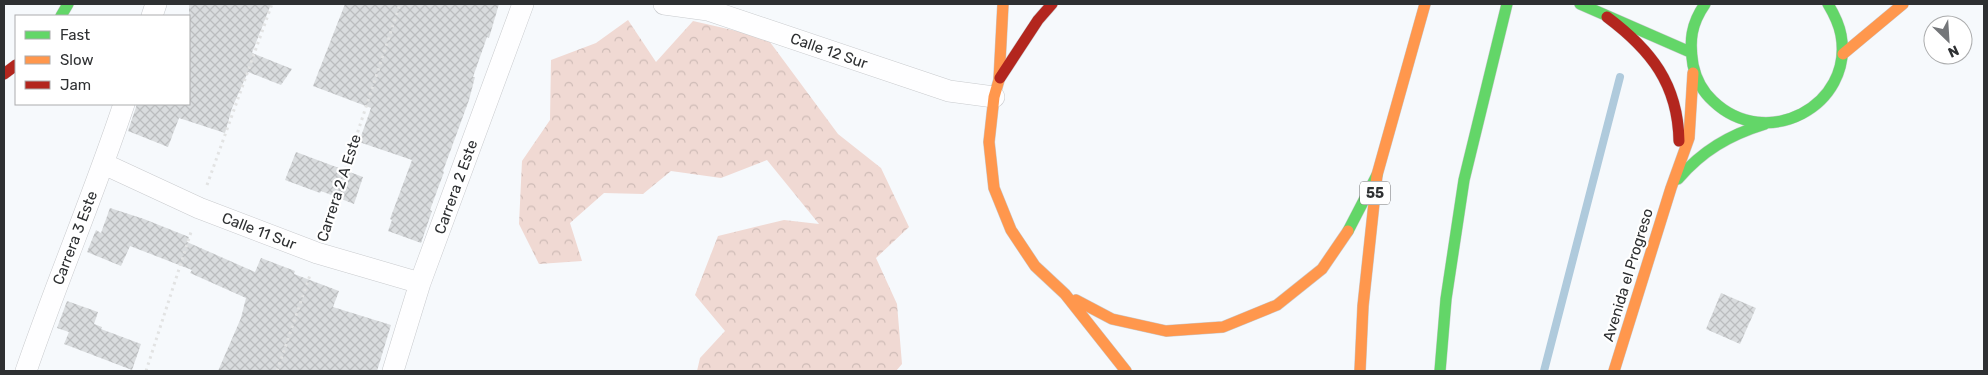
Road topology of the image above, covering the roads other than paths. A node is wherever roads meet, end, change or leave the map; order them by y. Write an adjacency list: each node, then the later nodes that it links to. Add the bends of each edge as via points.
1 (68, 4): 12 (main road)
2 (523, 4): 26 (street, Carrera 2 Este)
3 (664, 4): 19 (street, Calle 12 Sur, via 708,10 949,91)
4 (1003, 4): 19 (main road)
5 (1052, 4): 19 (main road, via 1038,20)
6 (1426, 4): 24 (main road, 55)
7 (1507, 4): 32 (main road, via 1464,180 1446,299)
8 (1580, 4): 13 (main road)
9 (1705, 4): 14 (main road, via 1694,21)
10 (1828, 4): 15 (main road, via 1839,22)
11 (1903, 4): 15 (main road)
12 (62, 15)
13 (1607, 17): 14 (main road); 23 (main road, via 1635,38 1657,67 1672,99 1680,134)
14 (1690, 52): 17 (main road)
15 (1843, 54): 21 (main road, Avenida el Progreso, via 1835,82 1818,104 1793,119)
16 (15, 66): 18 (main road)
17 (1693, 72): 21 (main road, via 1710,99 1728,113); 23 (main road, Avenida el Progreso, via 1688,138)
18 (4, 74)
19 (996, 88): 27 (main road, via 989,142 994,188 1010,230 1035,266)
20 (124, 105): 22 (street, Carrera 3 Este)
21 (1765, 124): 25 (main road, Avenida el Progreso, via 1737,132 1712,147 1689,166)
22 (104, 164): 26 (street, Calle 11 Sur, via 199,208 317,253); 28 (street, Carrera 3 Este)
23 (1678, 170): 25 (main road, Avenida el Progreso)
24 (1377, 175): 27 (main road, via 1354,221 1322,269 1277,305 1223,327 1166,331 1112,320); 31 (main road, 55, via 1363,306)
25 (1671, 188): 33 (main road, Avenida el Progreso)
26 (420, 284): 29 (street, Carrera 2 Este)
27 (1066, 294): 30 (main road)
28 (26, 371)
29 (393, 371)
30 (1126, 371)
31 (1360, 371)
32 (1440, 371)
33 (1614, 371)

